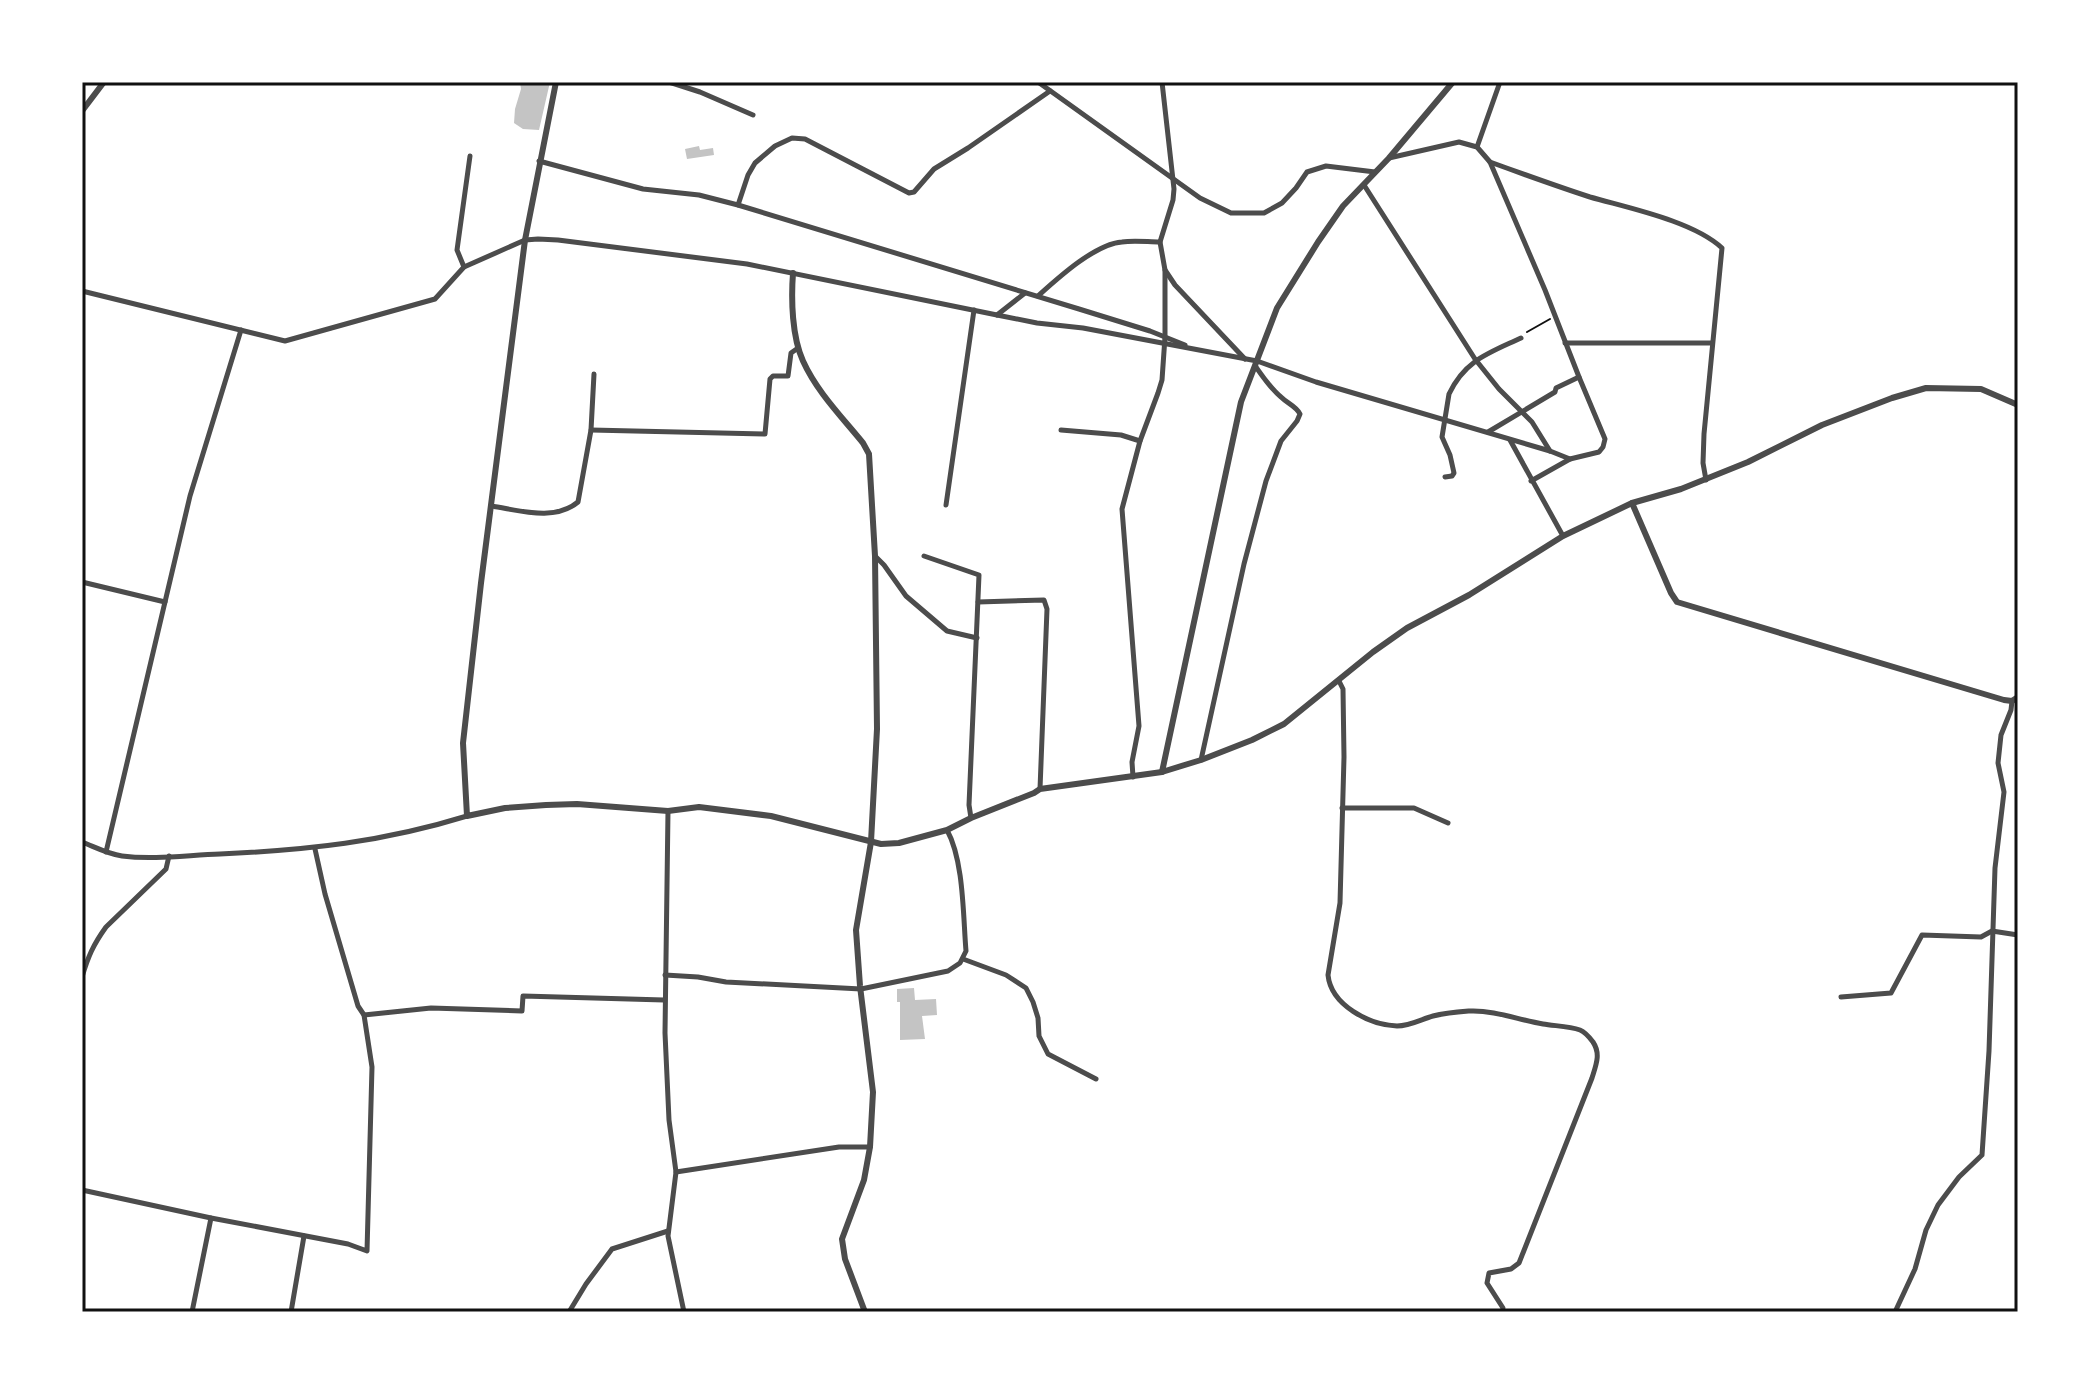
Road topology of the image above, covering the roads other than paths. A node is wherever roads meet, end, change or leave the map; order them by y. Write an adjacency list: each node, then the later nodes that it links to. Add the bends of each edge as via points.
1 (104, 82): 9 (street)
2 (556, 82): 14 (street)
3 (669, 82): 10 (street)
4 (1038, 82): 8 (street)
5 (1162, 82): 17 (street)
6 (1453, 82): 13 (street)
7 (1500, 82): 11 (street)
8 (1050, 91): 17 (street); 19 (street, via 934,169 914,192 805,139 792,138 755,163)
9 (82, 111)
10 (753, 115)
11 (1477, 147): 13 (street, via 1459,142); 15 (street)
12 (470, 156): 22 (street, via 457,250)
13 (1389, 158): 16 (street)
14 (539, 161): 19 (street, via 643,189); 20 (street)
15 (1490, 162): 33 (street); 34 (street, via 1712,238 1722,248)
16 (1376, 172): 17 (street, via 1326,166 1307,172 1282,203 1264,213 1231,213); 18 (street)
17 (1172, 177): 21 (street, via 1173,200)
18 (1364, 185): 36 (street); 38 (street, via 1343,206 1277,308)
19 (738, 205): 26 (street)
20 (525, 240): 22 (street); 24 (street, via 558,240); 56 (street)
21 (1160, 242): 23 (street); 27 (street, via 1107,245)
22 (464, 267): 30 (street, via 435,299 285,341)
23 (1165, 270): 32 (street); 37 (street)
24 (793, 273): 28 (street); 35 (street, via 791,303)
25 (82, 291): 30 (street)
26 (1025, 292): 27 (street); 29 (street)
27 (1038, 296): 32 (street)
28 (974, 310): 29 (street); 55 (street)
29 (997, 315): 32 (street)
30 (241, 330): 61 (street, via 190,496)
31 (1521, 338): 36 (street)
32 (1164, 340): 37 (street); 48 (street, via 1162,380)
33 (1565, 343): 34 (street); 40 (street)
34 (1713, 343): 52 (street)
35 (799, 347): 44 (street, via 791,353 788,376 770,379 765,434); 58 (street, via 815,383 869,454)
36 (1475, 359): 42 (street); 43 (street, via 1449,394)
37 (1246, 360): 38 (street)
38 (1256, 364): 43 (street); 66 (street, via 1300,414 1281,441 1266,481); 67 (street, via 1241,402)
39 (594, 374): 44 (street)
40 (1579, 377): 42 (street); 50 (street, via 1605,439 1599,452)
41 (2018, 405): 52 (street, via 1981,389 1926,388 1822,425)
42 (1522, 412): 46 (street); 49 (street)
43 (1444, 421): 46 (street); 51 (street, via 1442,437 1454,473)
44 (591, 430): 56 (street, via 578,502 570,509 546,514)
45 (1061, 430): 48 (street)
46 (1487, 432): 47 (street)
47 (1509, 439): 49 (street); 53 (street)
48 (1140, 441): 68 (street, via 1122,509 1139,726)
49 (1550, 451): 50 (street)
50 (1570, 459): 53 (street)
51 (1445, 477)
52 (1706, 480): 54 (street)
53 (1531, 481): 57 (street)
54 (1632, 503): 57 (street); 65 (street, via 1677,602)
55 (946, 505)
56 (491, 506): 72 (street, via 463,743)
57 (1563, 536): 64 (street, via 1407,628)
58 (875, 556): 63 (street, via 906,596 947,631); 77 (street, via 877,729)
59 (924, 556): 62 (street, via 979,575)
60 (82, 582): 61 (street)
61 (165, 602): 79 (street)
62 (978, 602): 63 (street); 69 (street, via 1044,600 1047,609)
63 (977, 638): 73 (street)
64 (1339, 681): 66 (street, via 1284,724); 70 (street)
65 (2015, 699): 81 (street, via 2001,735 1998,763 2004,792)
66 (1201, 760): 67 (street)
67 (1162, 772): 68 (street)
68 (1133, 778): 69 (street)
69 (1040, 789): 73 (street)
70 (1342, 808): 74 (street, via 1414,808); 102 (street, via 1340,903 1328,975 1342,1003 1362,1016 1399,1026 1453,1012 1486,1012 1579,1030 1595,1045 1598,1059 1592,1078 1519,1263 1489,1273 1487,1283)
71 (668, 811): 72 (street, via 577,804); 77 (street, via 736,810); 84 (street)
72 (467, 816): 78 (street, via 422,830)
73 (971, 818): 75 (street)
74 (1448, 823)
75 (947, 830): 77 (street, via 899,843); 83 (street, via 958,860 966,951)
76 (82, 842): 79 (street)
77 (871, 842): 86 (street, via 856,930)
78 (315, 849): 80 (street); 89 (street)
79 (106, 852): 80 (street)
80 (169, 856): 85 (street, via 166,869 98,938)
81 (1992, 931): 82 (street); 87 (street, via 1981,937 1922,935 1891,993); 103 (street, via 1982,1155 1938,1205)
82 (2018, 935)
83 (962, 959): 86 (street, via 948,971); 90 (street, via 1026,988 1048,1054)
84 (665, 975): 86 (street); 88 (street)
85 (82, 977)
86 (861, 989): 91 (street, via 873,1092)
87 (1841, 997)
88 (664, 1000): 89 (street, via 523,996 522,1011 431,1008); 92 (street)
89 (364, 1015): 96 (street, via 372,1067 367,1251)
90 (1096, 1079)
91 (870, 1147): 92 (street); 101 (street, via 842,1239)
92 (676, 1172): 95 (street)
93 (82, 1190): 94 (street)
94 (211, 1218): 96 (street); 97 (street)
95 (668, 1231): 99 (street, via 612,1249); 100 (street)
96 (304, 1236): 98 (street)
97 (192, 1312)
98 (291, 1312)
99 (569, 1312)
100 (684, 1312)
101 (865, 1312)
102 (1502, 1312)
103 (1895, 1312)

